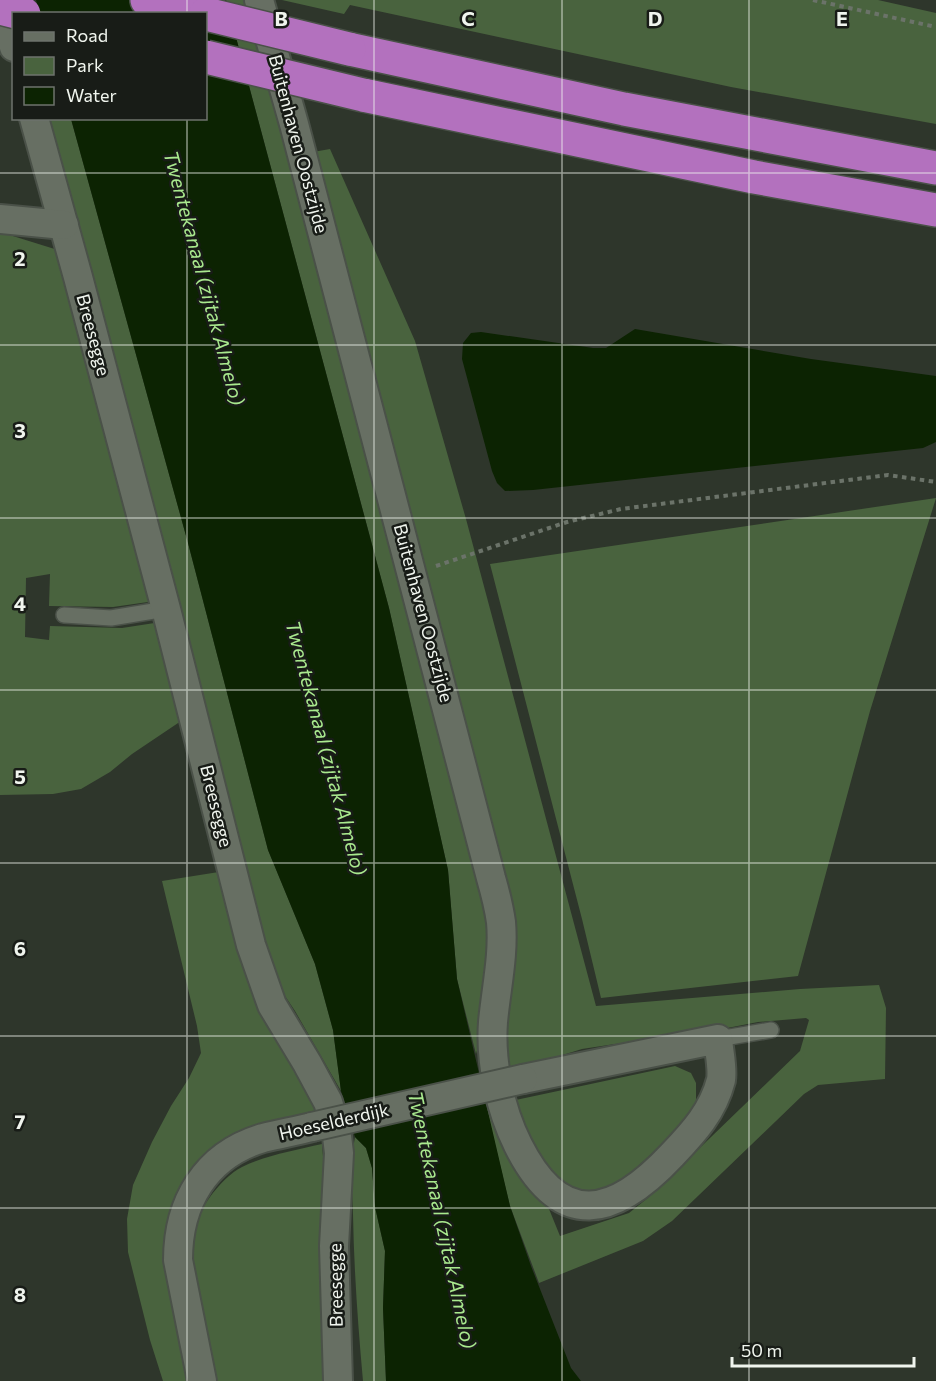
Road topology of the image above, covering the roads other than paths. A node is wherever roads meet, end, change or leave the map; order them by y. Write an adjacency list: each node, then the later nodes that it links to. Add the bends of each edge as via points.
1 (0, 0): 8 (street)
2 (147, 0): 6 (highway)
3 (259, 0): 18 (street, Buitenhaven Oostzijde, via 492,878 501,922 493,1056 503,1107 532,1172 554,1193 579,1206 601,1205 628,1194 661,1167 710,1110 722,1077)
4 (0, 8): 5 (highway, bridge)
5 (16, 12)
6 (196, 12)
7 (207, 15): 11 (highway, bridge, via 624,109)
8 (12, 40)
9 (207, 57): 12 (highway, bridge, via 363,95 754,177)
10 (35, 120): 14 (street, Breesegge)
11 (936, 168)
12 (936, 210)
13 (0, 219): 14 (street)
14 (64, 225): 15 (street, Breesegge)
15 (166, 609): 16 (lane, via 111,618); 20 (street, Breesegge, via 251,945 272,1005 328,1102 336,1128)
16 (64, 615)
17 (771, 1030): 18 (lane)
18 (718, 1039): 19 (street, Hoeselderdijk, bridge, via 261,1139 220,1160 188,1201 178,1240 178,1260)
19 (202, 1381)
20 (338, 1381)

